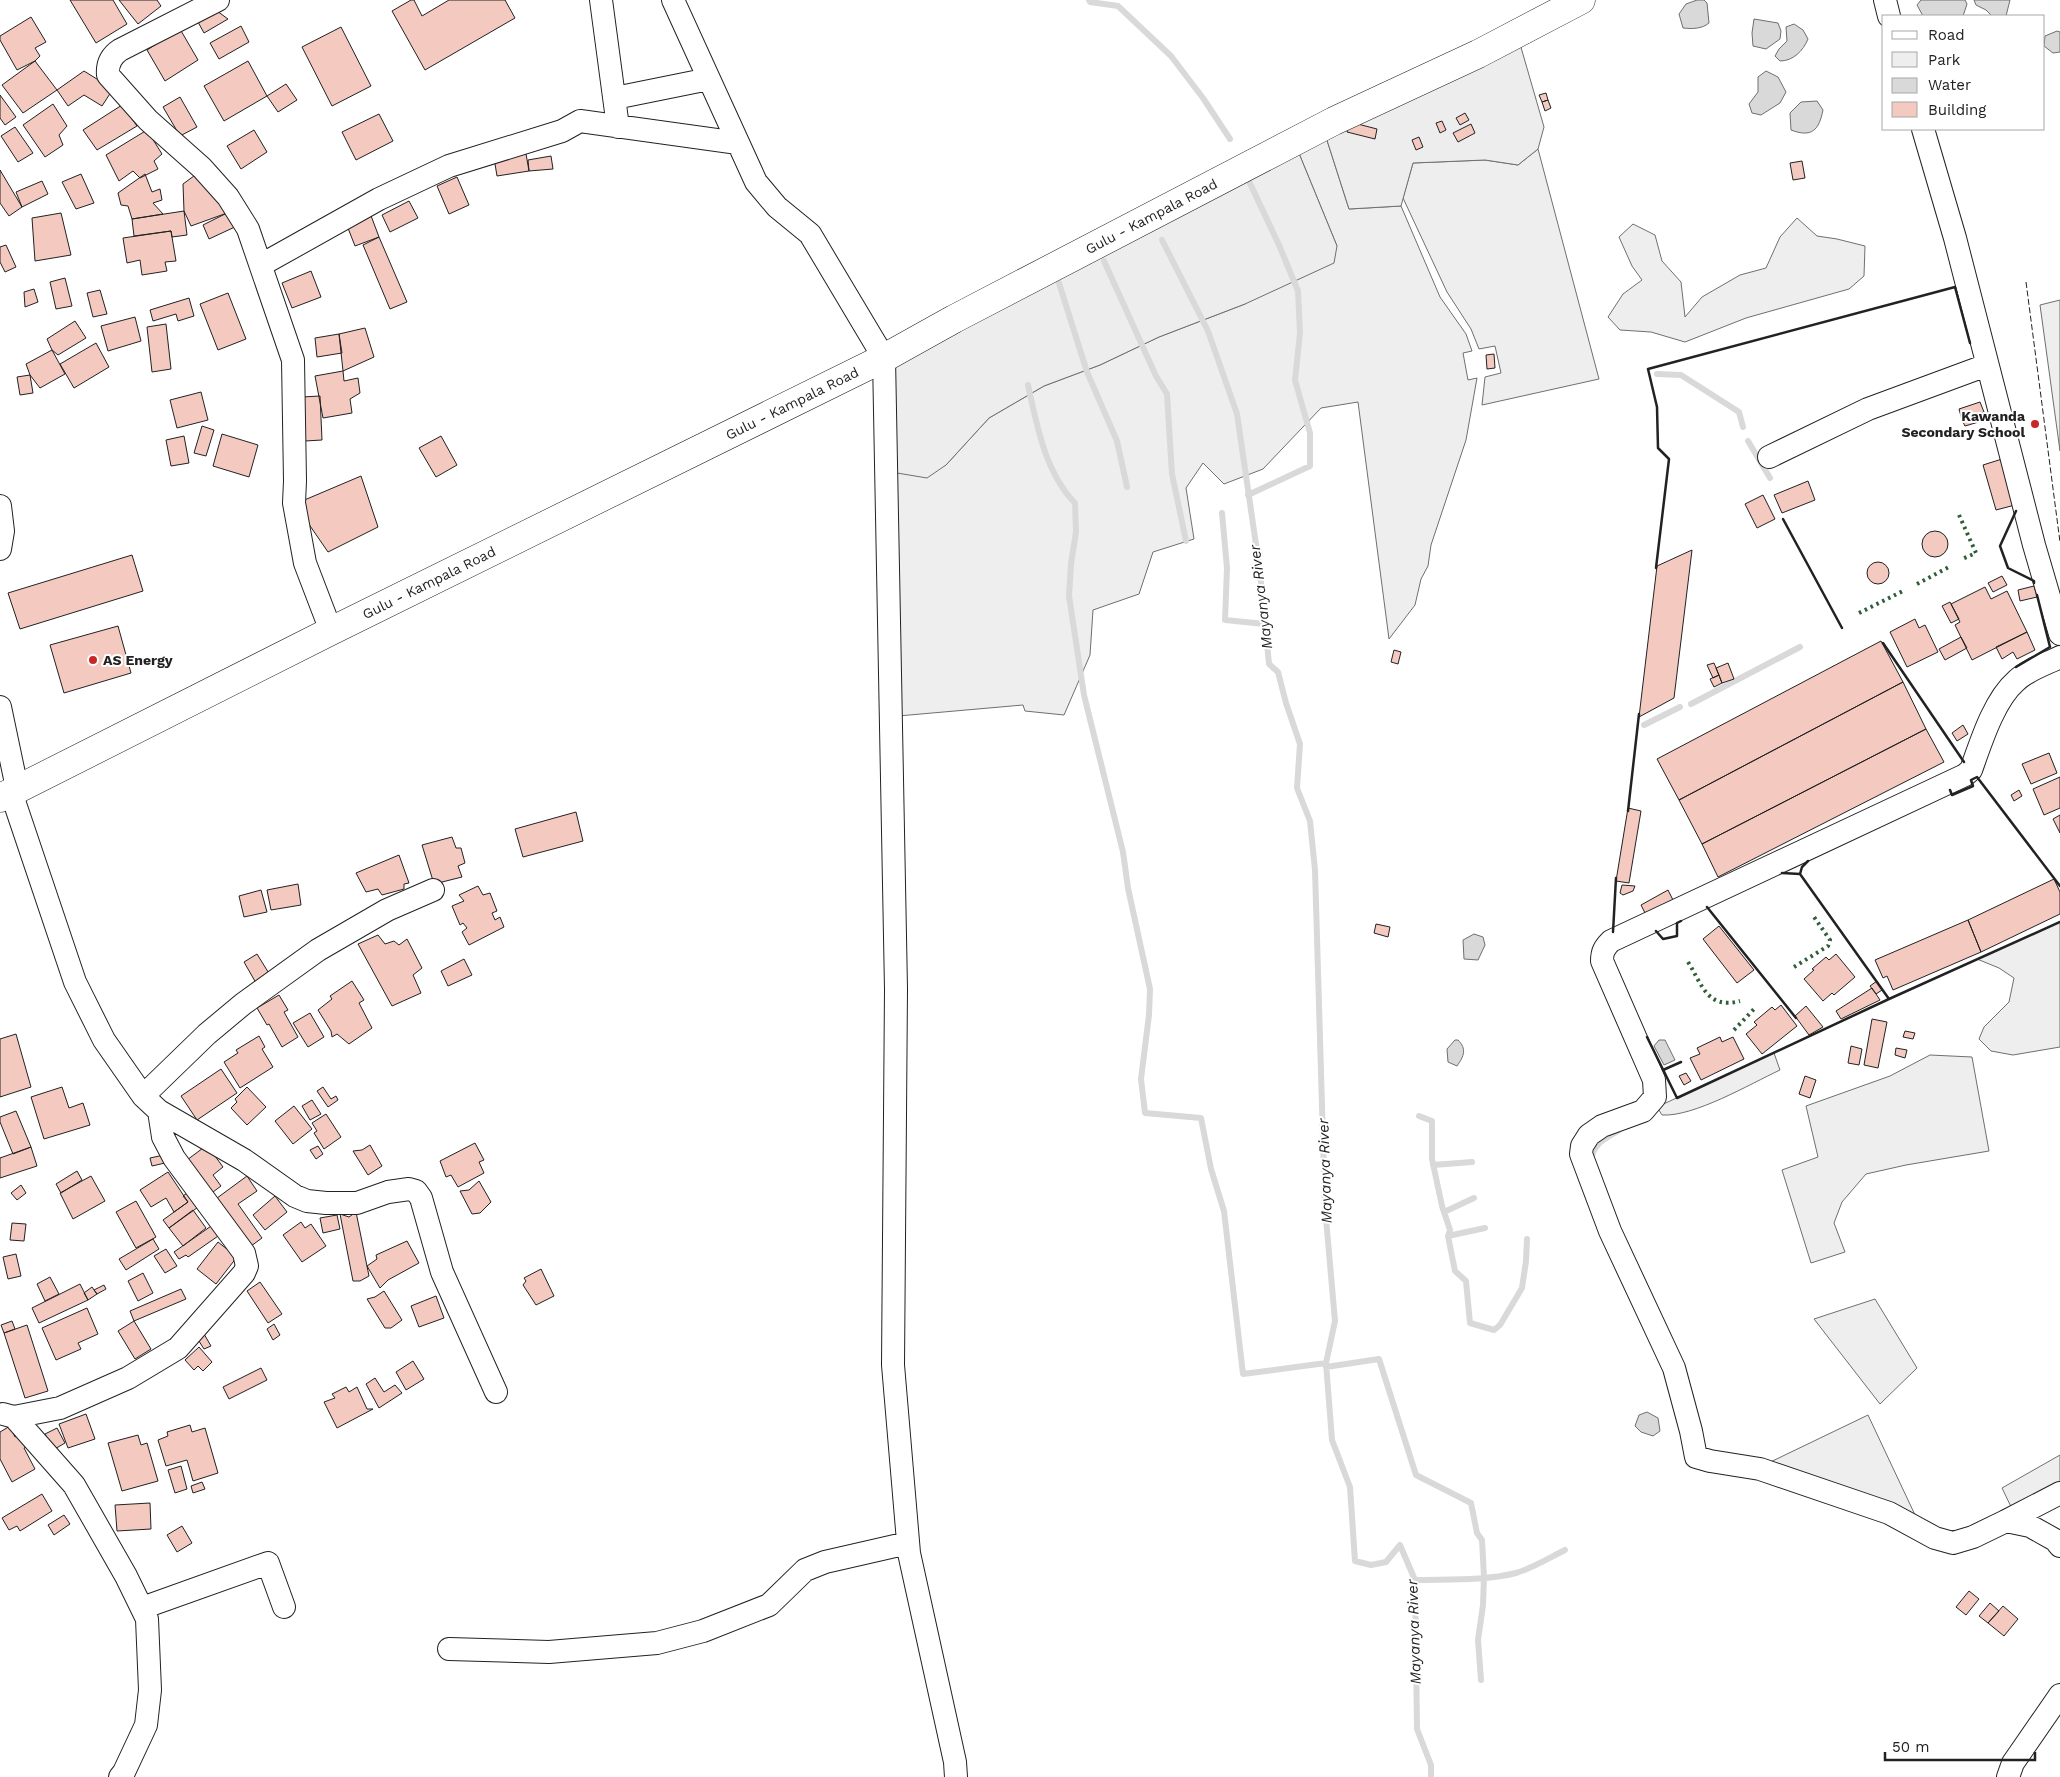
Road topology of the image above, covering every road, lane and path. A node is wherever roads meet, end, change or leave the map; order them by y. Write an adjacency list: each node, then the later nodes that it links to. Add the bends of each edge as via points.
1 (218, 0): 12 (street, via 120,50 110,60 108,75 148,120 202,168 228,197 248,228)
2 (601, 0): 8 (street)
3 (674, 0): 7 (street)
4 (1581, 0): 13 (main road, Gulu - Kampala Road, via 1478,54 1300,138)
5 (1885, 0): 6 (street)
6 (1890, 15)
7 (709, 79): 8 (street); 11 (street)
8 (615, 98): 9 (street)
9 (618, 126): 11 (street); 12 (street, via 580,121 562,131 449,166 379,199)
10 (1923, 130): 14 (street)
11 (738, 143): 13 (street, via 756,182 778,208 810,234)
12 (261, 265): 18 (street, via 293,360 294,504 305,563)
13 (884, 358): 18 (main road, Gulu - Kampala Road); 30 (street, via 896,990 893,1365)
14 (1987, 365): 15 (street, via 1868,409); 19 (street)
15 (1769, 457)
16 (0, 506): 17 (street, via 3,531)
17 (0, 550)
18 (332, 631): 22 (main road, Gulu - Kampala Road)
19 (2060, 634)
20 (2060, 656): 29 (street, via 2017,680 2007,692 1992,718 1971,770 1965,775 1611,941 1605,947 1602,962 1654,1080 1655,1097 1643,1111 1602,1126 1589,1135 1581,1154 1610,1231 1674,1368 1696,1457 1760,1469 1889,1513 1935,1538 1953,1543 1973,1538)
21 (0, 707): 22 (street)
22 (10, 793): 24 (street, via 75,982 104,1040)
23 (433, 890): 24 (street, via 387,910 318,950 207,1034)
24 (143, 1096): 25 (street)
25 (159, 1111): 26 (street, via 307,1201 357,1203 394,1191 416,1191 442,1272); 27 (street, via 163,1137 174,1158 244,1253 247,1266 244,1273 178,1348 128,1378 60,1408)
26 (496, 1392)
27 (7, 1415): 33 (street, via 74,1485)
28 (2060, 1494): 29 (street); 31 (street, via 2053,1506 2050,1526)
29 (2006, 1521): 31 (street, via 2030,1526)
30 (908, 1542): 34 (street, via 818,1564 805,1570 769,1605 703,1631 657,1643 549,1652); 37 (street)
31 (2055, 1542)
32 (284, 1607): 33 (street, via 268,1563)
33 (142, 1608): 36 (street, via 147,1619 150,1690 146,1725)
34 (449, 1649)
35 (2060, 1695): 38 (street, via 2013,1763)
36 (120, 1777)
37 (956, 1777)
38 (2008, 1777)

